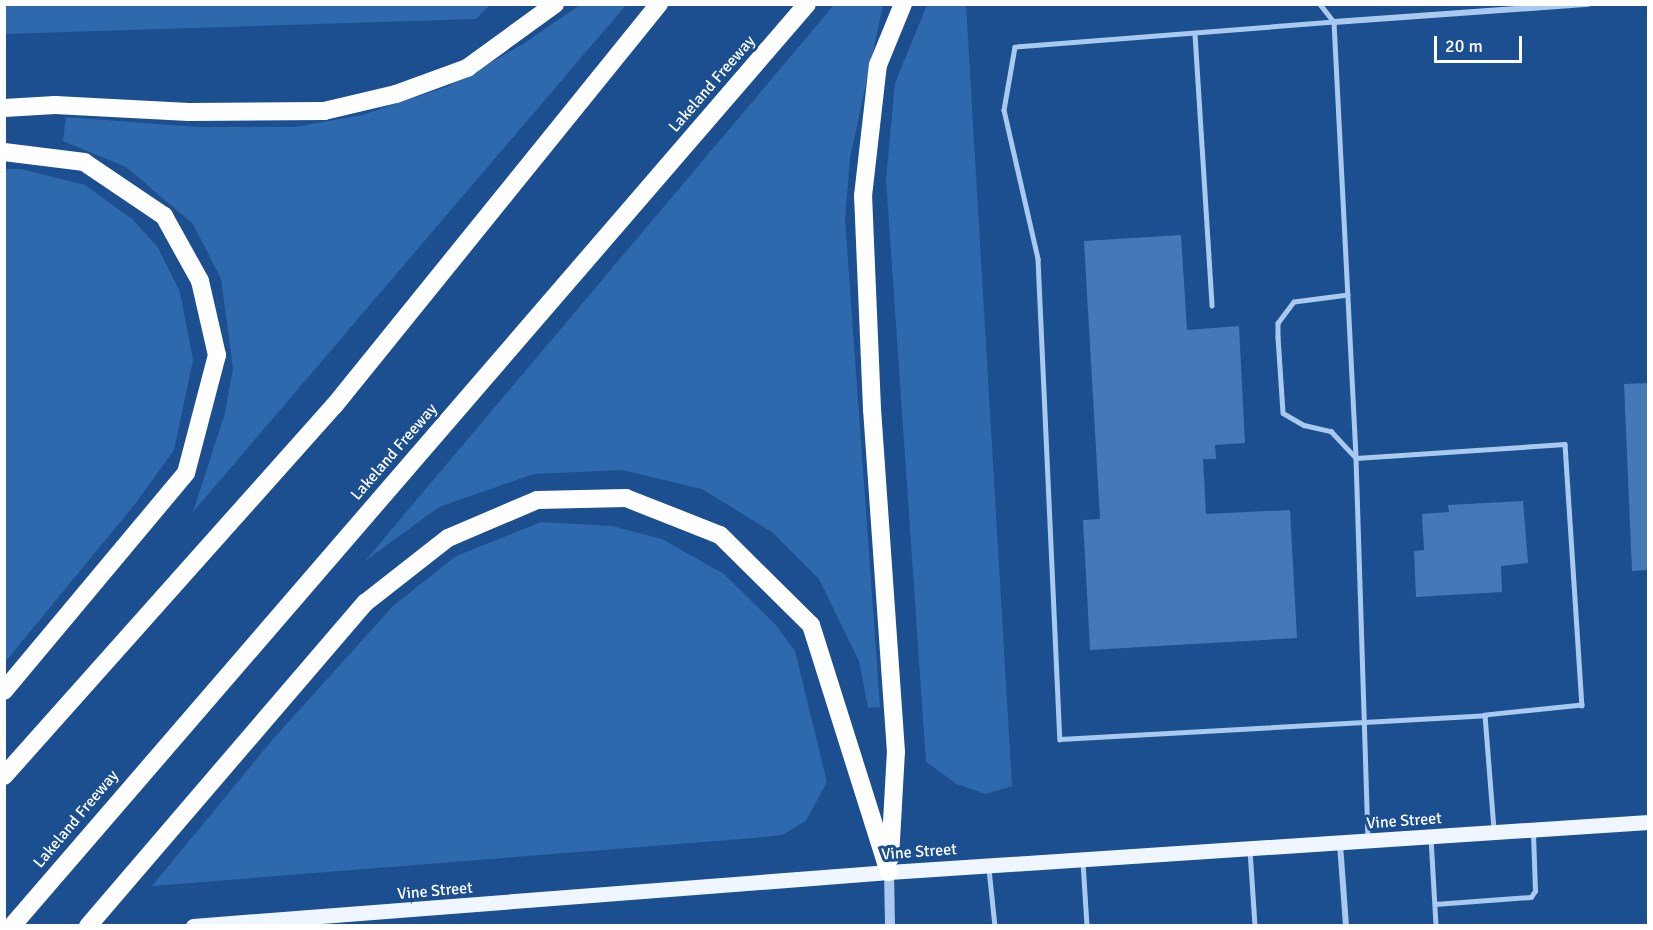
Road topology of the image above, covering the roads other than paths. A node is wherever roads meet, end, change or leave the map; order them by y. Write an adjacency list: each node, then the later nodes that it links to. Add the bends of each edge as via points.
1 (555, 4): 11 (highway, via 467,68 396,94 324,111 189,112 55,105)
2 (659, 4): 19 (highway, via 334,406)
3 (807, 4): 31 (highway, Lakeland Freeway, via 127,788)
4 (903, 4): 29 (highway, via 878,65 863,196 872,409 896,752)
5 (1320, 4): 9 (lane)
6 (1472, 4): 8 (lane)
7 (1588, 4): 8 (street)
8 (1472, 12): 9 (street)
9 (1334, 21): 10 (lane); 13 (lane)
10 (1195, 34): 14 (lane); 18 (lane, via 1015,47 1004,110 1038,259 1060,739)
11 (4, 108)
12 (4, 152): 16 (highway, via 84,162 164,216 200,281 217,355 186,473)
13 (1348, 295): 15 (lane); 15 (lane, via 1294,302 1278,323 1278,337 1283,413 1304,425 1331,431)
14 (1212, 305)
15 (1356, 458): 17 (lane, via 1565,444 1582,705); 18 (lane, via 1364,625)
16 (4, 691)
17 (1485, 715): 18 (lane); 22 (lane)
18 (1363, 720): 24 (lane)
19 (4, 776)
20 (1648, 822): 21 (main road, Vine Street)
21 (1533, 831): 22 (main road, Vine Street); 30 (lane, via 1532,897)
22 (1494, 833): 23 (main road, Vine Street)
23 (1431, 838): 24 (main road, Vine Street); 30 (lane)
24 (1368, 842): 25 (main road, Vine Street)
25 (1340, 844): 26 (main road, Vine Street); 38 (street)
26 (1250, 850): 27 (main road, Vine Street); 37 (lane)
27 (1082, 860): 28 (main road, Vine Street); 36 (lane)
28 (988, 866): 29 (main road, Vine Street); 35 (lane)
29 (889, 872): 32 (highway, via 811,625 720,535 626,498 537,500 448,538 365,603); 33 (main road, Vine Street); 34 (street)
30 (1435, 904): 39 (lane)
31 (12, 926)
32 (88, 926)
33 (193, 926)
34 (890, 926)
35 (995, 926)
36 (1087, 926)
37 (1255, 926)
38 (1346, 926)
39 (1436, 926)

